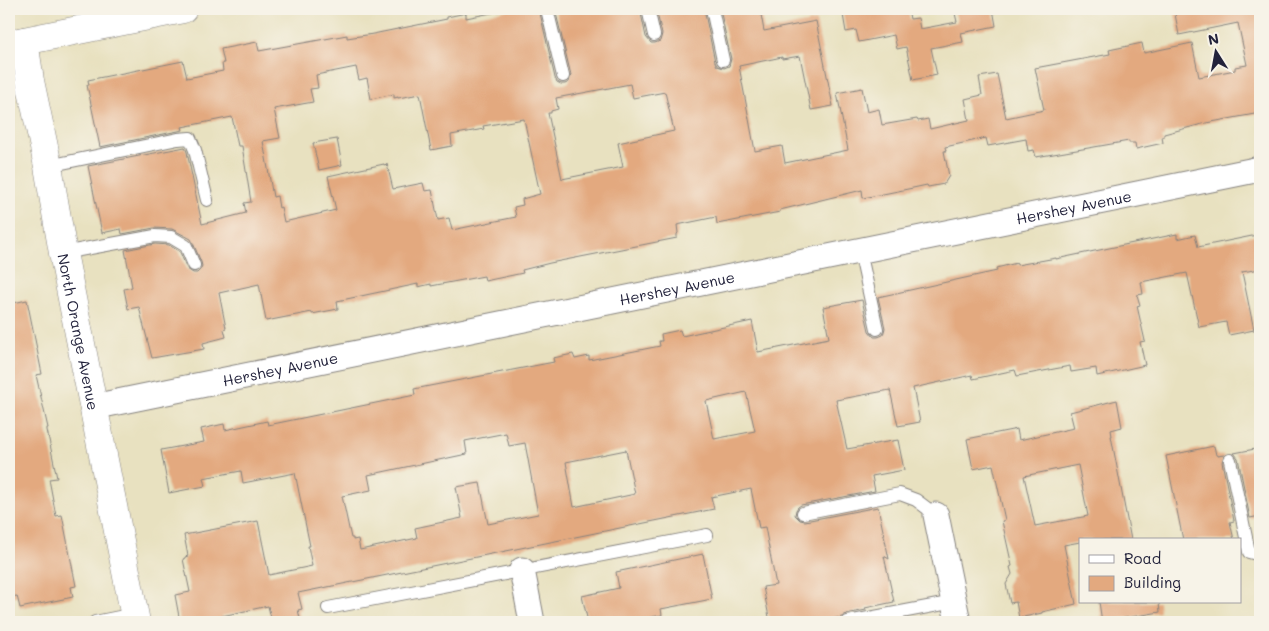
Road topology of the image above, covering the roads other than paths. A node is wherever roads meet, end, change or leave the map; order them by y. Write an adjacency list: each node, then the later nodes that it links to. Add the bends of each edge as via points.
1 (183, 9): 6 (street)
2 (547, 9): 8 (lane)
3 (648, 9): 5 (lane)
4 (712, 9): 7 (lane)
5 (654, 35)
6 (16, 42): 9 (street, North Orange Avenue, via 30,81)
7 (723, 60)
8 (563, 76)
9 (48, 166): 11 (lane, via 190,138 196,150); 13 (street, North Orange Avenue)
10 (1260, 169): 12 (street, Hershey Avenue)
11 (207, 200)
12 (860, 251): 15 (lane); 16 (street, Hershey Avenue)
13 (62, 253): 14 (lane, via 154,236 171,237 186,246); 16 (street, North Orange Avenue)
14 (194, 265)
15 (877, 329)
16 (93, 407): 25 (street, North Orange Avenue)
17 (1230, 460): 21 (lane, via 1249,552)
18 (803, 513): 19 (lane, via 900,494 916,500)
19 (936, 515): 24 (street)
20 (706, 535): 22 (lane)
21 (1260, 555)
22 (522, 570): 23 (lane); 27 (street)
23 (328, 608)
24 (956, 612): 28 (lane)
25 (135, 618): 26 (lane)
26 (96, 622)
27 (532, 622)
28 (848, 622)

